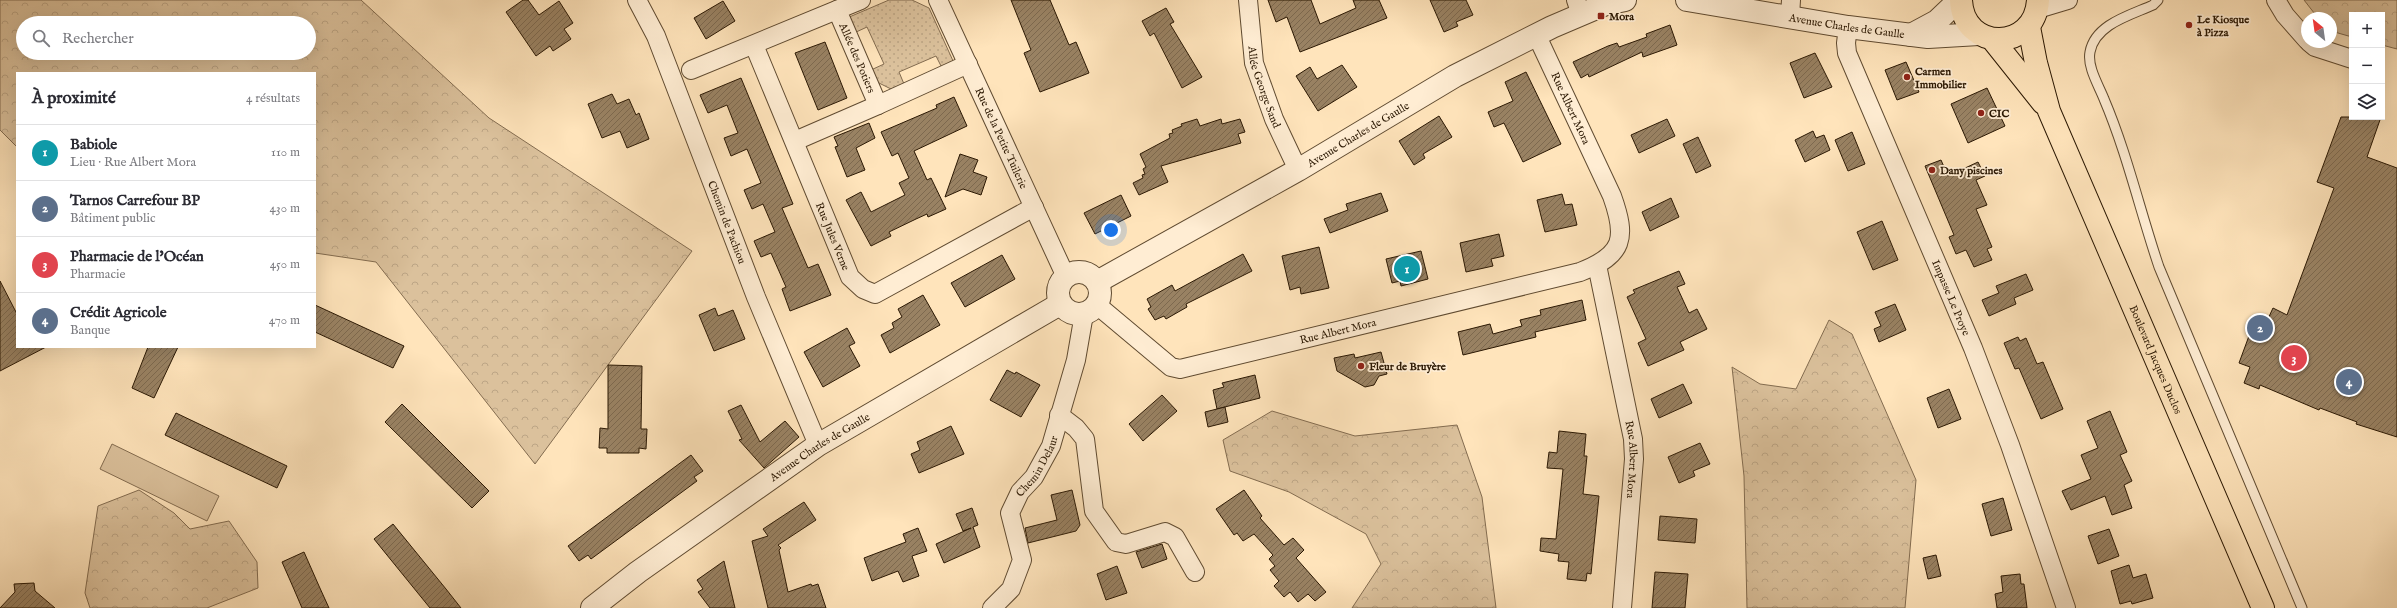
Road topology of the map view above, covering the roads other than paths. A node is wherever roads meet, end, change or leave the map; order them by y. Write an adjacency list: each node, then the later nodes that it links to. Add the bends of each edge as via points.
1 (637, 0): 36 (street, Chemin de Pachiou, via 656,36 756,297)
2 (861, 0): 13 (street)
3 (938, 0): 23 (street, Rue de la Petite Tuilerie)
4 (1248, 0): 28 (street, Allée George Sand, via 1254,63 1274,119)
5 (1625, 0): 11 (street, Avenue Charles de Gaulle)
6 (1687, 0): 12 (street, Avenue Charles de Gaulle)
7 (1960, 0): 18 (street, Avenue Charles de Gaulle, via 1937,21); 19 (main road, Boulevard Jacques Duclos, via 1967,22)
8 (2068, 0): 14 (street)
9 (2158, 0): 45 (lane, via 2153,5 2103,29 2096,37 2090,52 2093,71 2128,164 2158,267)
10 (2276, 0): 16 (street)
11 (1578, 8): 17 (street, Avenue Charles de Gaulle)
12 (1791, 8): 15 (street, Avenue Charles de Gaulle)
13 (837, 10): 20 (street); 25 (street, Allée des Potiers)
14 (2035, 12): 19 (main road, via 2013,37); 26 (main road, Boulevard Jacques Duclos, via 2036,63)
15 (1848, 27): 18 (street, Avenue Charles de Gaulle); 38 (street, Impasse Le Proye, via 1847,53 1973,348)
16 (2301, 33)
17 (1536, 34): 28 (street, Avenue Charles de Gaulle, via 1455,76); 30 (street, Rue Albert Mora, via 1621,220 1621,238 1611,254)
18 (1911, 34): 19 (street, Avenue Charles de Gaulle, via 1928,38)
19 (1986, 37): 26 (main road, Boulevard Jacques Duclos)
20 (754, 45): 24 (street); 27 (street, Rue Jules Verne)
21 (2318, 48): 22 (street)
22 (2349, 58)
23 (968, 64): 25 (street, Allée des Potiers); 29 (street, Rue de la Petite Tuilerie)
24 (691, 70)
25 (878, 105): 27 (street, Allée des Potiers)
26 (2049, 111): 44 (main road, Boulevard Jacques Duclos)
27 (795, 141): 29 (street, Rue Jules Verne, via 850,276 863,289 875,294)
28 (1298, 170): 32 (street, Avenue Charles de Gaulle)
29 (1034, 207): 31 (street, Rue de la Petite Tuilerie)
30 (1597, 265): 34 (street, Rue Albert Mora, via 1580,272 1180,369 1170,367); 41 (street, Rue Albert Mora, via 1633,439 1634,459)
31 (1066, 277): 32 (street, via 1083,272); 33 (street, via 1059,290)
32 (1097, 282): 34 (street, via 1100,298)
33 (1060, 304): 34 (street, via 1070,313); 36 (street, Avenue Charles de Gaulle)
34 (1090, 309): 35 (street, Chemin Delaur)
35 (1059, 415): 37 (street, via 1085,439 1094,511 1116,542 1126,544 1165,532 1176,537); 40 (street, Chemin Delaur, via 1051,446 1034,477 1020,492 1010,513 1022,560 1011,589)
36 (818, 445): 39 (street, Avenue Charles de Gaulle, via 638,572)
37 (1196, 572)
38 (2054, 572): 42 (street, Impasse Le Proye); 43 (street, Impasse Le Proye)
39 (592, 608)
40 (992, 608)
41 (1622, 608)
42 (2055, 608)
43 (2066, 608)
44 (2263, 608)
45 (2302, 608)

